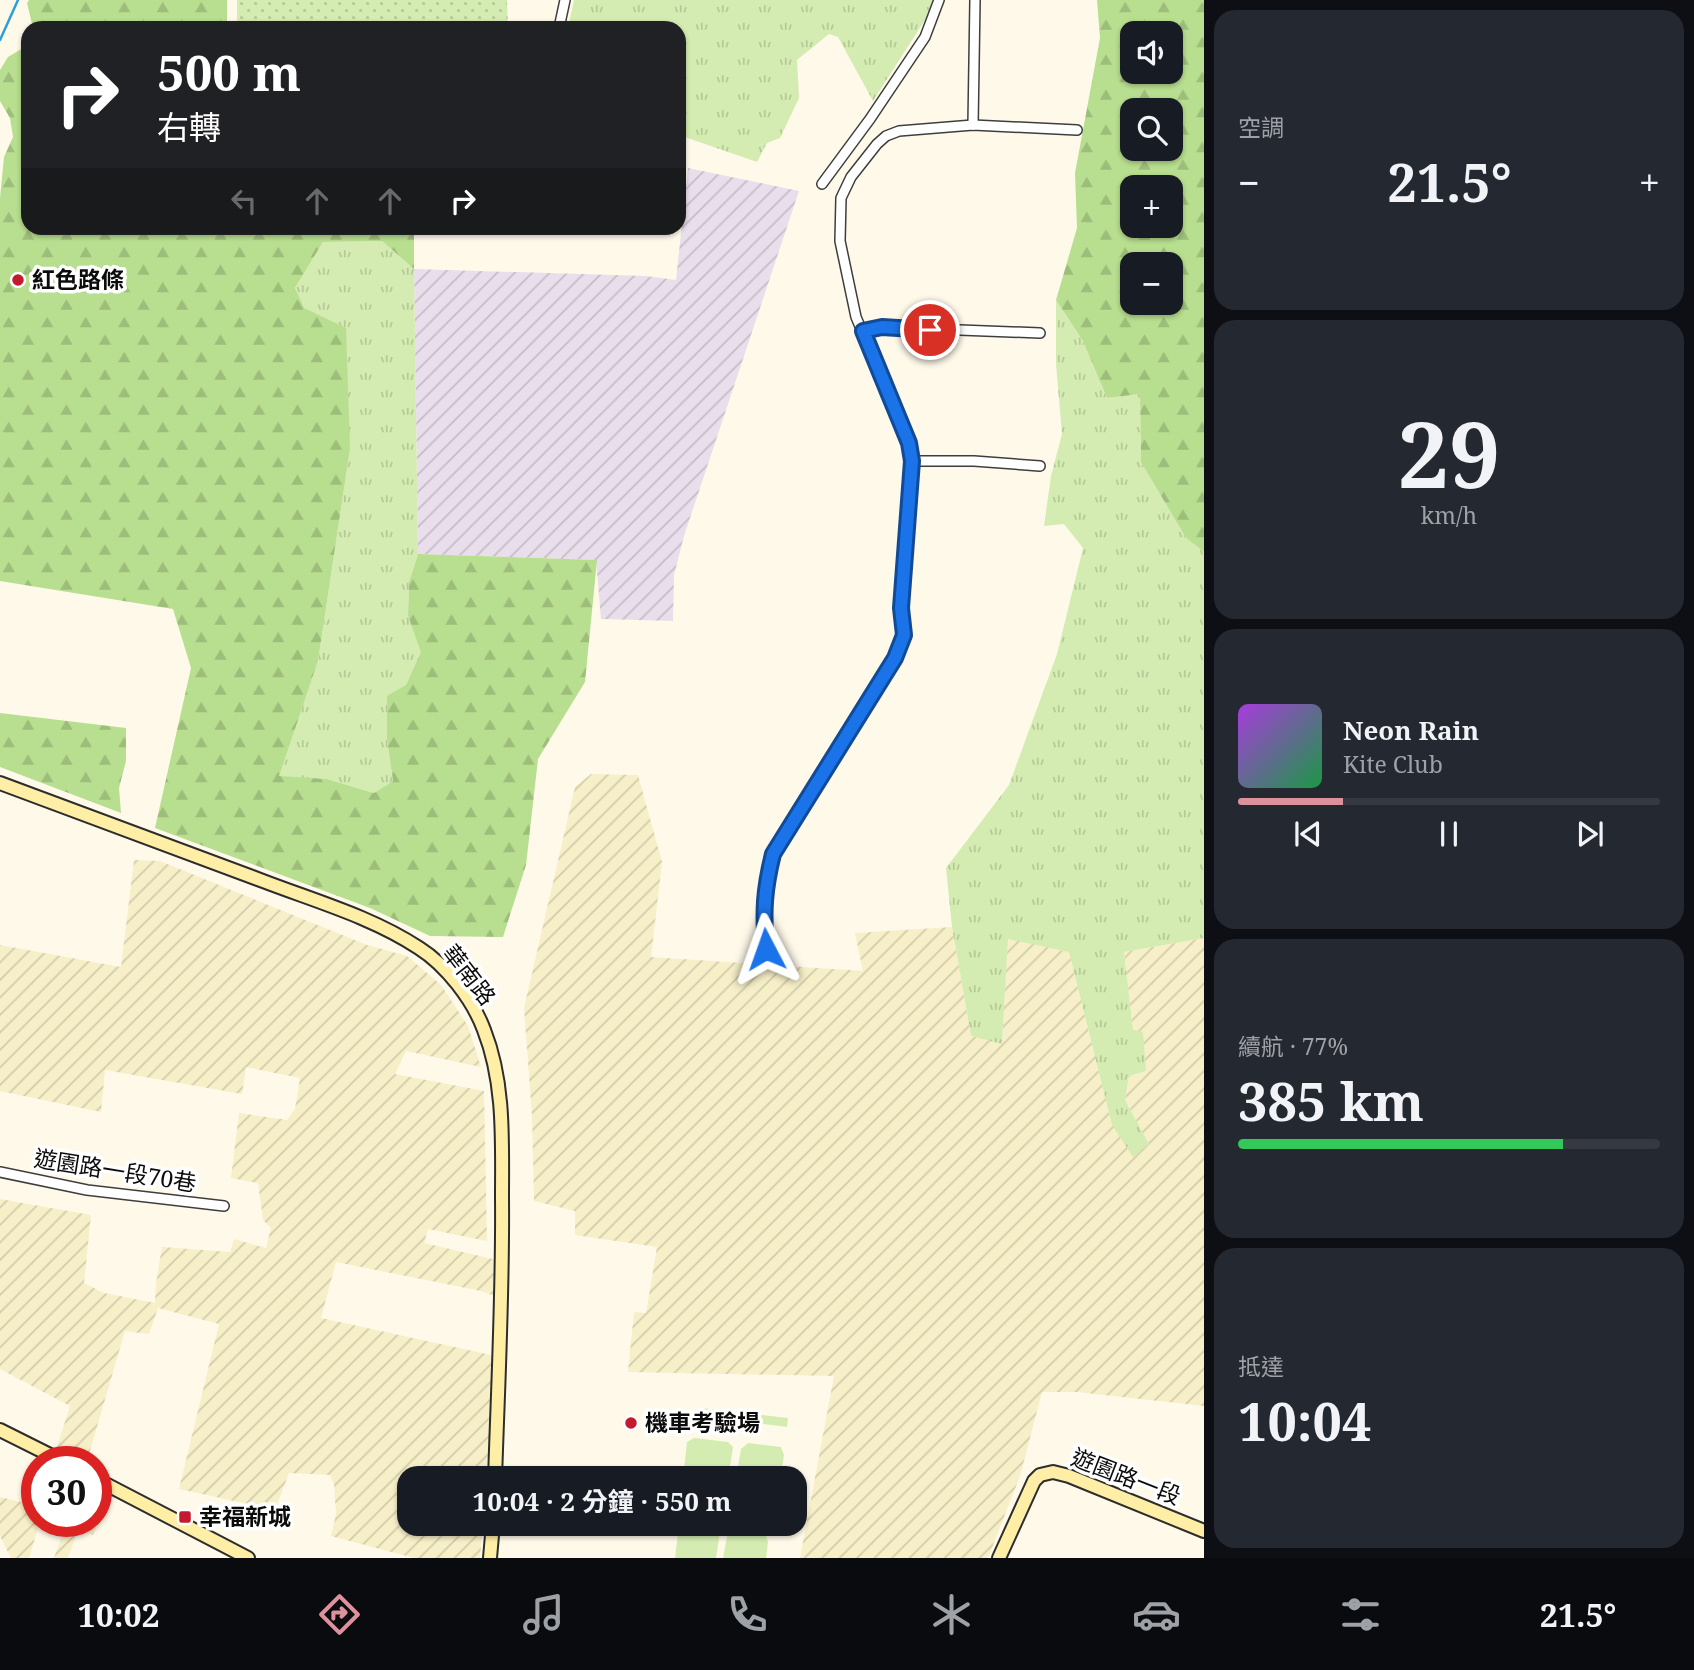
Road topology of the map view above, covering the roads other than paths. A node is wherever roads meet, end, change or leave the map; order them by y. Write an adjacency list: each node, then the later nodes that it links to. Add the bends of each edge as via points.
1 (565, 0): 4 (street)
2 (939, 0): 7 (street, via 925,37)
3 (975, 0): 5 (street)
4 (560, 21)
5 (973, 125): 6 (street); 8 (street, via 886,136 850,177 841,198 840,241)
6 (1077, 130)
7 (822, 184)
8 (863, 331): 9 (street, via 882,327); 10 (street, via 909,443)
9 (1040, 333)
10 (912, 461): 11 (street); 13 (street, via 901,608 904,635 895,658 773,854 763,905)
11 (1040, 466)
12 (0, 783): 18 (street, 華南路, via 394,933 422,950 468,1000 484,1029 501,1110 503,1255)
13 (766, 949)
14 (0, 1172): 15 (street, 遊園路一段70巷, via 87,1190)
15 (224, 1206)
16 (0, 1430): 17 (street)
17 (32, 1446)
18 (495, 1466)
19 (112, 1487): 22 (street)
20 (1204, 1531): 24 (street, 遊園路一段, via 1053,1472 1034,1481)
21 (491, 1536): 23 (street)
22 (248, 1558)
23 (490, 1558)
24 (999, 1558)

